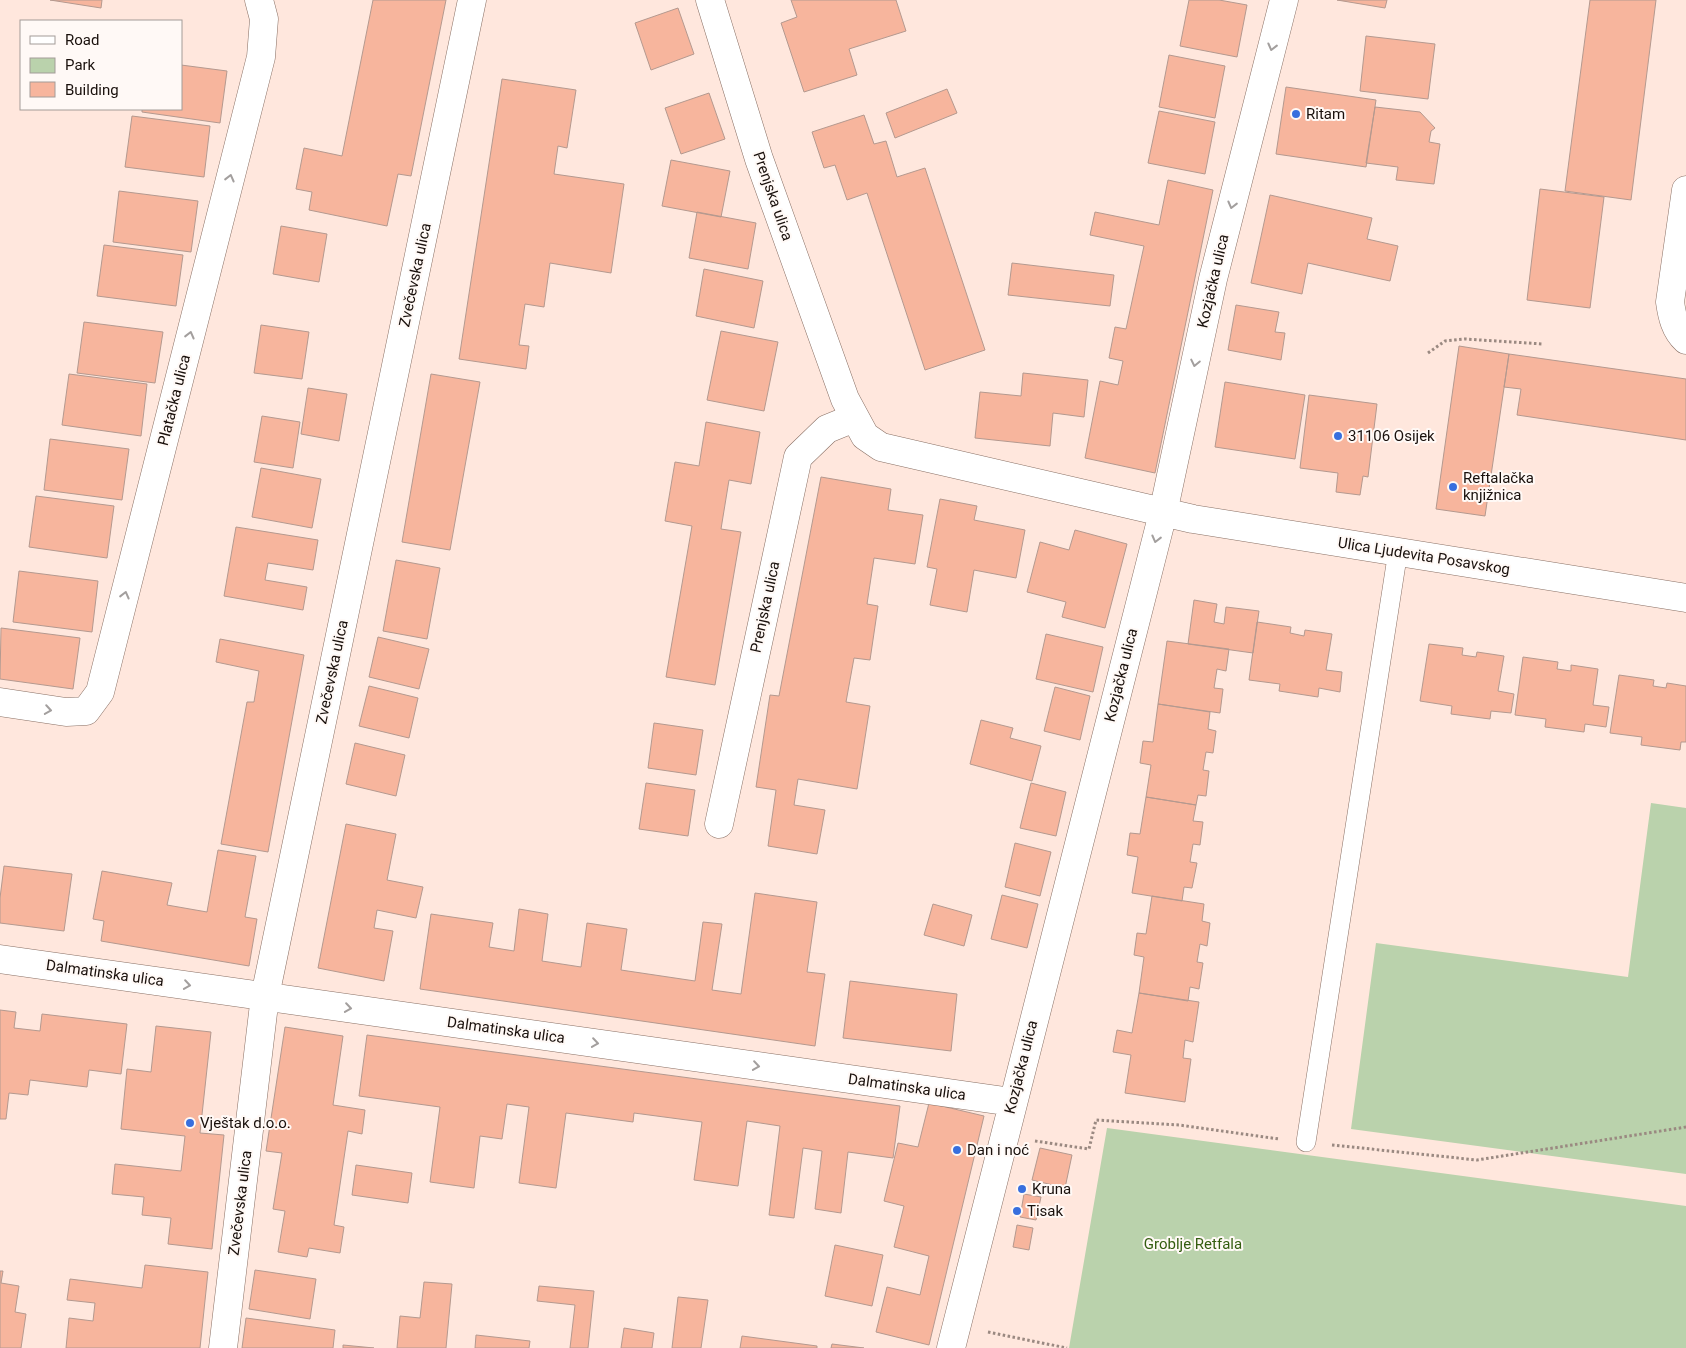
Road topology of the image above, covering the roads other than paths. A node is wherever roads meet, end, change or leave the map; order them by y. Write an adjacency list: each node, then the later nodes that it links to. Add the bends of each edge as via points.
1 (259, 0): 11 (street, Platačka ulica, one-way to 1, via 66,712 86,711 100,692 261,57 264,19)
2 (472, 0): 14 (street, Zvečevska ulica)
3 (710, 0): 7 (street, Prenjska ulica, via 759,159)
4 (1284, 0): 8 (street, Kozjačka ulica, one-way to 8, via 1213,279)
5 (1686, 190): 6 (street, via 1670,302 1672,319)
6 (1686, 340)
7 (854, 418): 8 (street, Prenjska ulica, via 865,436 880,447); 12 (street, Prenjska ulica, via 827,429 798,457)
8 (1163, 513): 9 (street, Ulica Ljudevita Posavskog); 15 (street, Kozjačka ulica, one-way to 15)
9 (1398, 551): 10 (street, Ulica Ljudevita Posavskog); 16 (lane)
10 (1686, 598)
11 (0, 702)
12 (718, 824)
13 (0, 959): 14 (street, Dalmatinska ulica, one-way to 14)
14 (265, 996): 15 (street, Dalmatinska ulica, one-way to 15); 17 (street, Zvečevska ulica)
15 (1012, 1102): 18 (street, Kozjačka ulica)
16 (1306, 1142)
17 (223, 1348)
18 (951, 1348)

